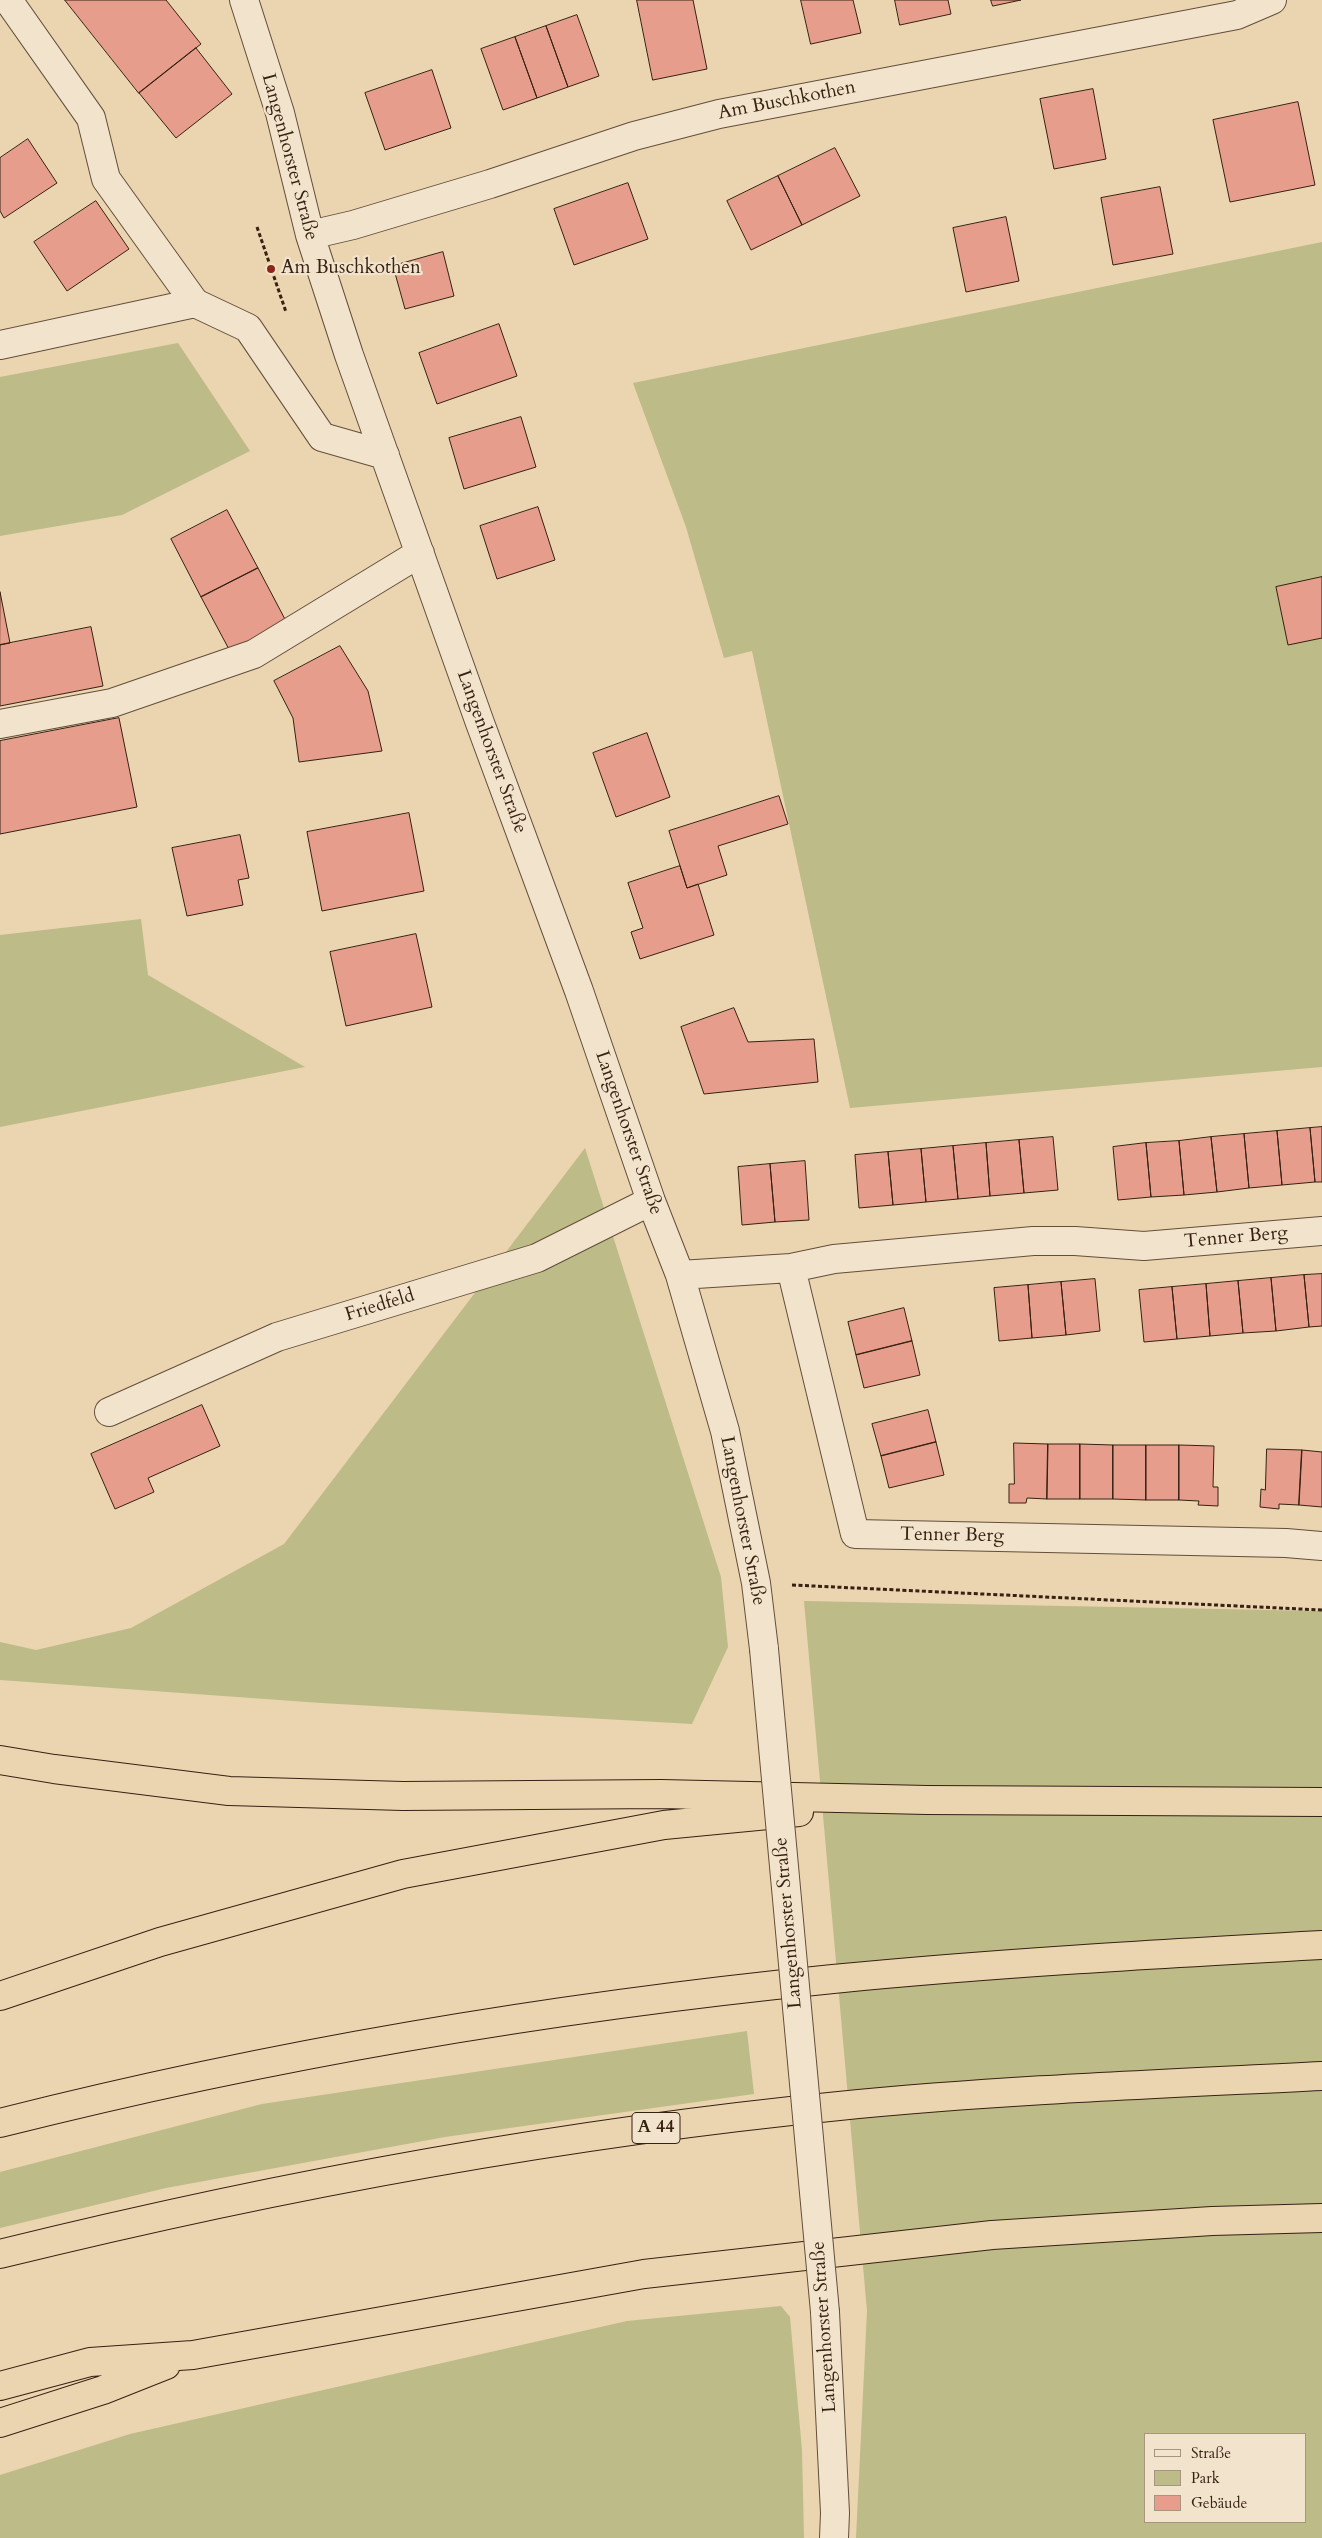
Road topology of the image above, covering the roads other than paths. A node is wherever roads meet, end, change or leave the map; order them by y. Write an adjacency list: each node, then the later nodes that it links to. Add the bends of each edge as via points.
1 (8, 0): 5 (street, via 91,118 106,180)
2 (244, 0): 4 (street, Langenhorster Straße, via 280,113)
3 (1272, 0): 4 (street, Am Buschkothen, via 1237,15 719,114 634,136 490,184)
4 (310, 235): 7 (street, Langenhorster Straße)
5 (195, 303): 6 (street); 7 (street, via 248,328 322,437)
6 (0, 346)
7 (385, 455): 8 (street, Langenhorster Straße)
8 (420, 553): 9 (street, via 254,654 112,703); 10 (street, Langenhorster Straße, via 579,991)
9 (0, 724)
10 (651, 1201): 13 (street, Langenhorster Straße); 14 (street, Friedfeld, via 537,1258 277,1337)
11 (1322, 1231): 12 (street, Tenner Berg, via 1144,1246 1033,1241 834,1259)
12 (791, 1268): 13 (street, Tenner Berg); 15 (street, Tenner Berg, via 855,1534)
13 (680, 1275): 28 (street, Langenhorster Straße, bridge, via 725,1431 756,1583 825,2312)
14 (110, 1412)
15 (1322, 1546)
16 (0, 1760): 17 (highway, via 229,1791 403,1796 661,1794)
17 (927, 1800): 18 (highway); 20 (highway, via 664,1825 403,1874 160,1942)
18 (1322, 1802)
19 (1322, 1945): 22 (highway, via 1081,1958 832,1979 573,2011 333,2049 90,2100)
20 (0, 1996)
21 (1322, 2076): 24 (highway, A 44, via 1082,2088 840,2106 600,2135 350,2177 122,2224)
22 (0, 2123)
23 (1322, 2218): 25 (highway, via 1212,2221 992,2235 644,2274)
24 (0, 2254)
25 (193, 2355): 26 (highway, via 90,2362); 27 (highway, via 103,2390)
26 (0, 2386)
27 (0, 2423)
28 (834, 2538)

